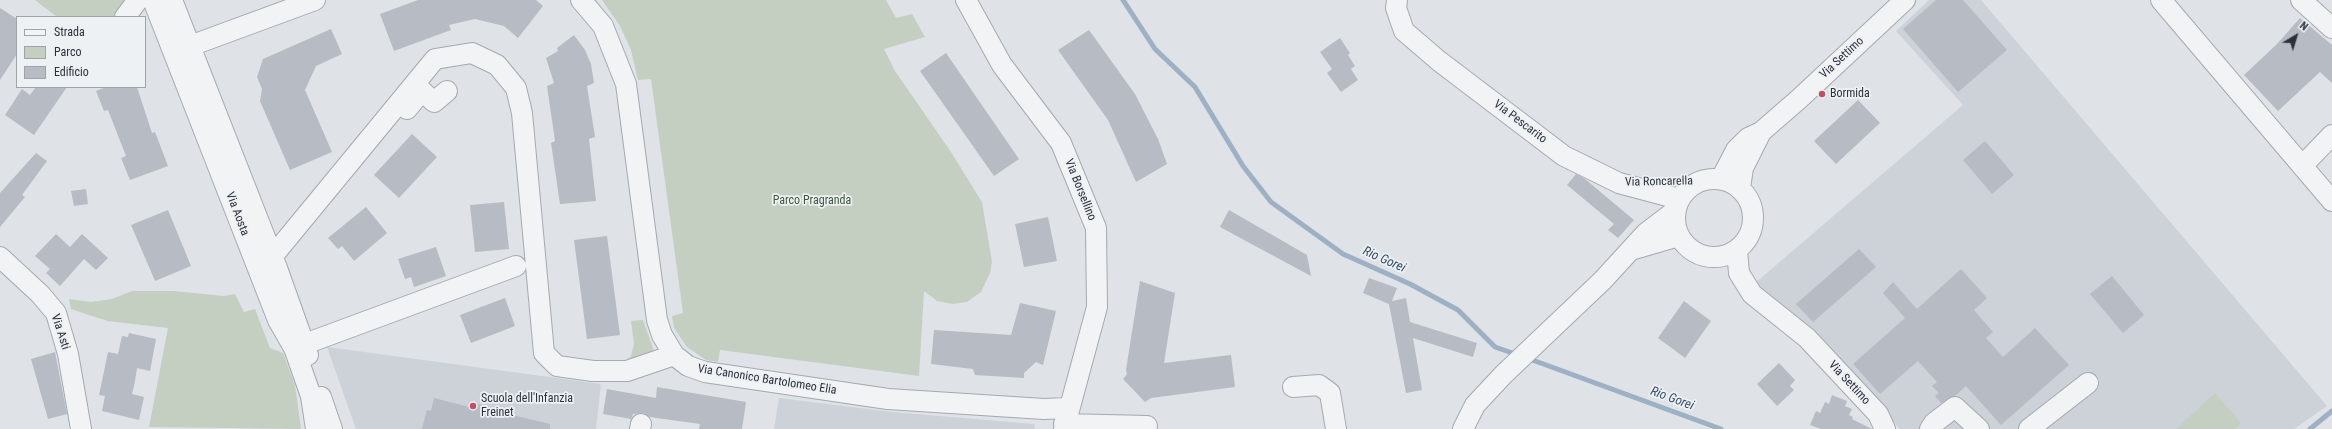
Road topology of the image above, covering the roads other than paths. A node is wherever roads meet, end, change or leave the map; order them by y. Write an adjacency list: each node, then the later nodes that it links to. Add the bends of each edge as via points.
1 (138, 0): 11 (street)
2 (153, 0): 32 (street, Via Aosta, via 278,320)
3 (172, 0): 13 (street, Via Aosta)
4 (315, 0): 13 (street)
5 (582, 0): 33 (street, Via Canonico Bartolomeo Elia, via 603,26 626,84 658,320 662,336)
6 (966, 0): 36 (street, Via Borsellino, via 1002,65 1061,143 1096,228 1097,307)
7 (1397, 0): 20 (street, Via Pescarito, via 1396,8 1404,31 1439,61 1564,156)
8 (1905, 0): 15 (street, Via Settimo)
9 (2161, 0): 17 (street)
10 (2301, 0): 12 (street)
11 (125, 16)
12 (2332, 28)
13 (190, 46): 29 (street, Via Aosta)
14 (447, 91): 29 (street, via 434,102 422,91)
15 (1761, 132): 18 (street, Via Settimo, via 1748,138 1736,150); 21 (street, Via Settimo, via 1743,168)
16 (2332, 135): 17 (street)
17 (2302, 166): 22 (street)
18 (1721, 179): 19 (street); 21 (street)
19 (1699, 181): 20 (street, Via Roncarella, via 1669,184); 23 (street, via 1688,188)
20 (1619, 183): 23 (street, Via Pescarito)
21 (1740, 188): 26 (street, via 1752,206 1754,216 1750,235)
22 (2332, 201)
23 (1677, 205): 24 (street, via 1675,224); 25 (street)
24 (1679, 236): 25 (street); 28 (street, via 1695,252 1706,257)
25 (1631, 250): 42 (street, via 1504,374 1475,405)
26 (1737, 250): 28 (street); 31 (street, Via Settimo, via 1739,273)
27 (0, 257): 38 (street, Via Asti, via 40,294 56,313 68,354)
28 (1718, 257): 31 (street, Via Settimo, via 1733,285)
29 (274, 263): 32 (street, Via Aosta); 33 (street, via 435,58 472,53 497,65 516,88 522,112 544,354 557,366 627,372)
30 (516, 266): 32 (street)
31 (1752, 294): 43 (street, Via Settimo, via 1807,338 1878,414)
32 (299, 346): 39 (street, Via Aosta); 40 (street, Via Aosta)
33 (674, 355): 36 (street, Via Canonico Bartolomeo Elia, via 688,366 705,372 888,399 1044,409)
34 (2088, 383): 46 (street)
35 (1293, 387): 41 (street, via 1319,385 1330,393)
36 (1065, 420): 37 (street, Via Canonico Bartolomeo Elia)
37 (1147, 426)
38 (81, 429)
39 (316, 429)
40 (332, 429)
41 (1336, 429)
42 (1463, 429)
43 (1885, 429)
44 (1930, 429): 45 (street, via 1955,407)
45 (1979, 429)
46 (2029, 429)

